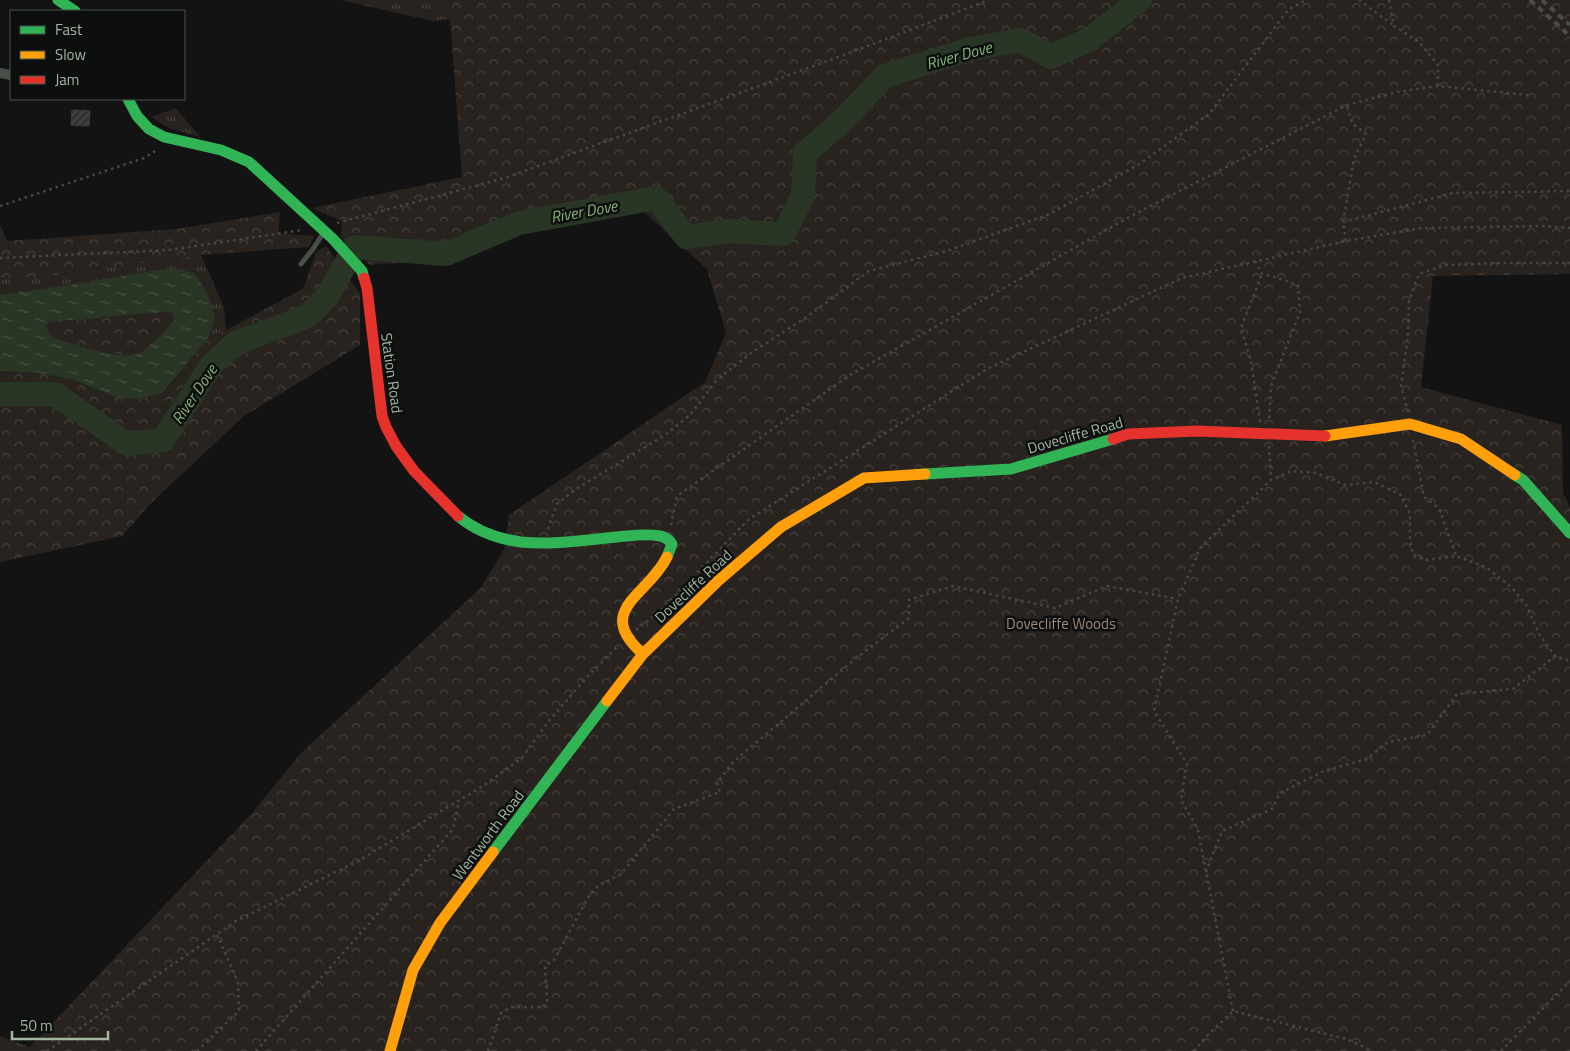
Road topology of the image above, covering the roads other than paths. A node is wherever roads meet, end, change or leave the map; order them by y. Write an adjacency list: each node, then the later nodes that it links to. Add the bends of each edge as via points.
1 (58, 0): 2 (street)
2 (73, 10)
3 (129, 100): 4 (street, Station Road, via 149,130 164,137 221,150 249,162)
4 (326, 233): 5 (lane); 7 (street, Station Road, via 362,271 367,288 382,416 389,436 403,460 456,514 479,530 521,542 550,543 653,535 663,536 672,544 662,567 634,597 624,616 622,625 626,637)
5 (301, 264)
6 (1570, 533): 7 (street, Dovecliffe Road, via 1523,480 1461,439 1410,424 1321,437 1197,431 1128,434 1011,469 864,478 781,527 719,580)
7 (643, 654): 8 (street, Wentworth Road, via 440,922 412,970)
8 (390, 1051)

